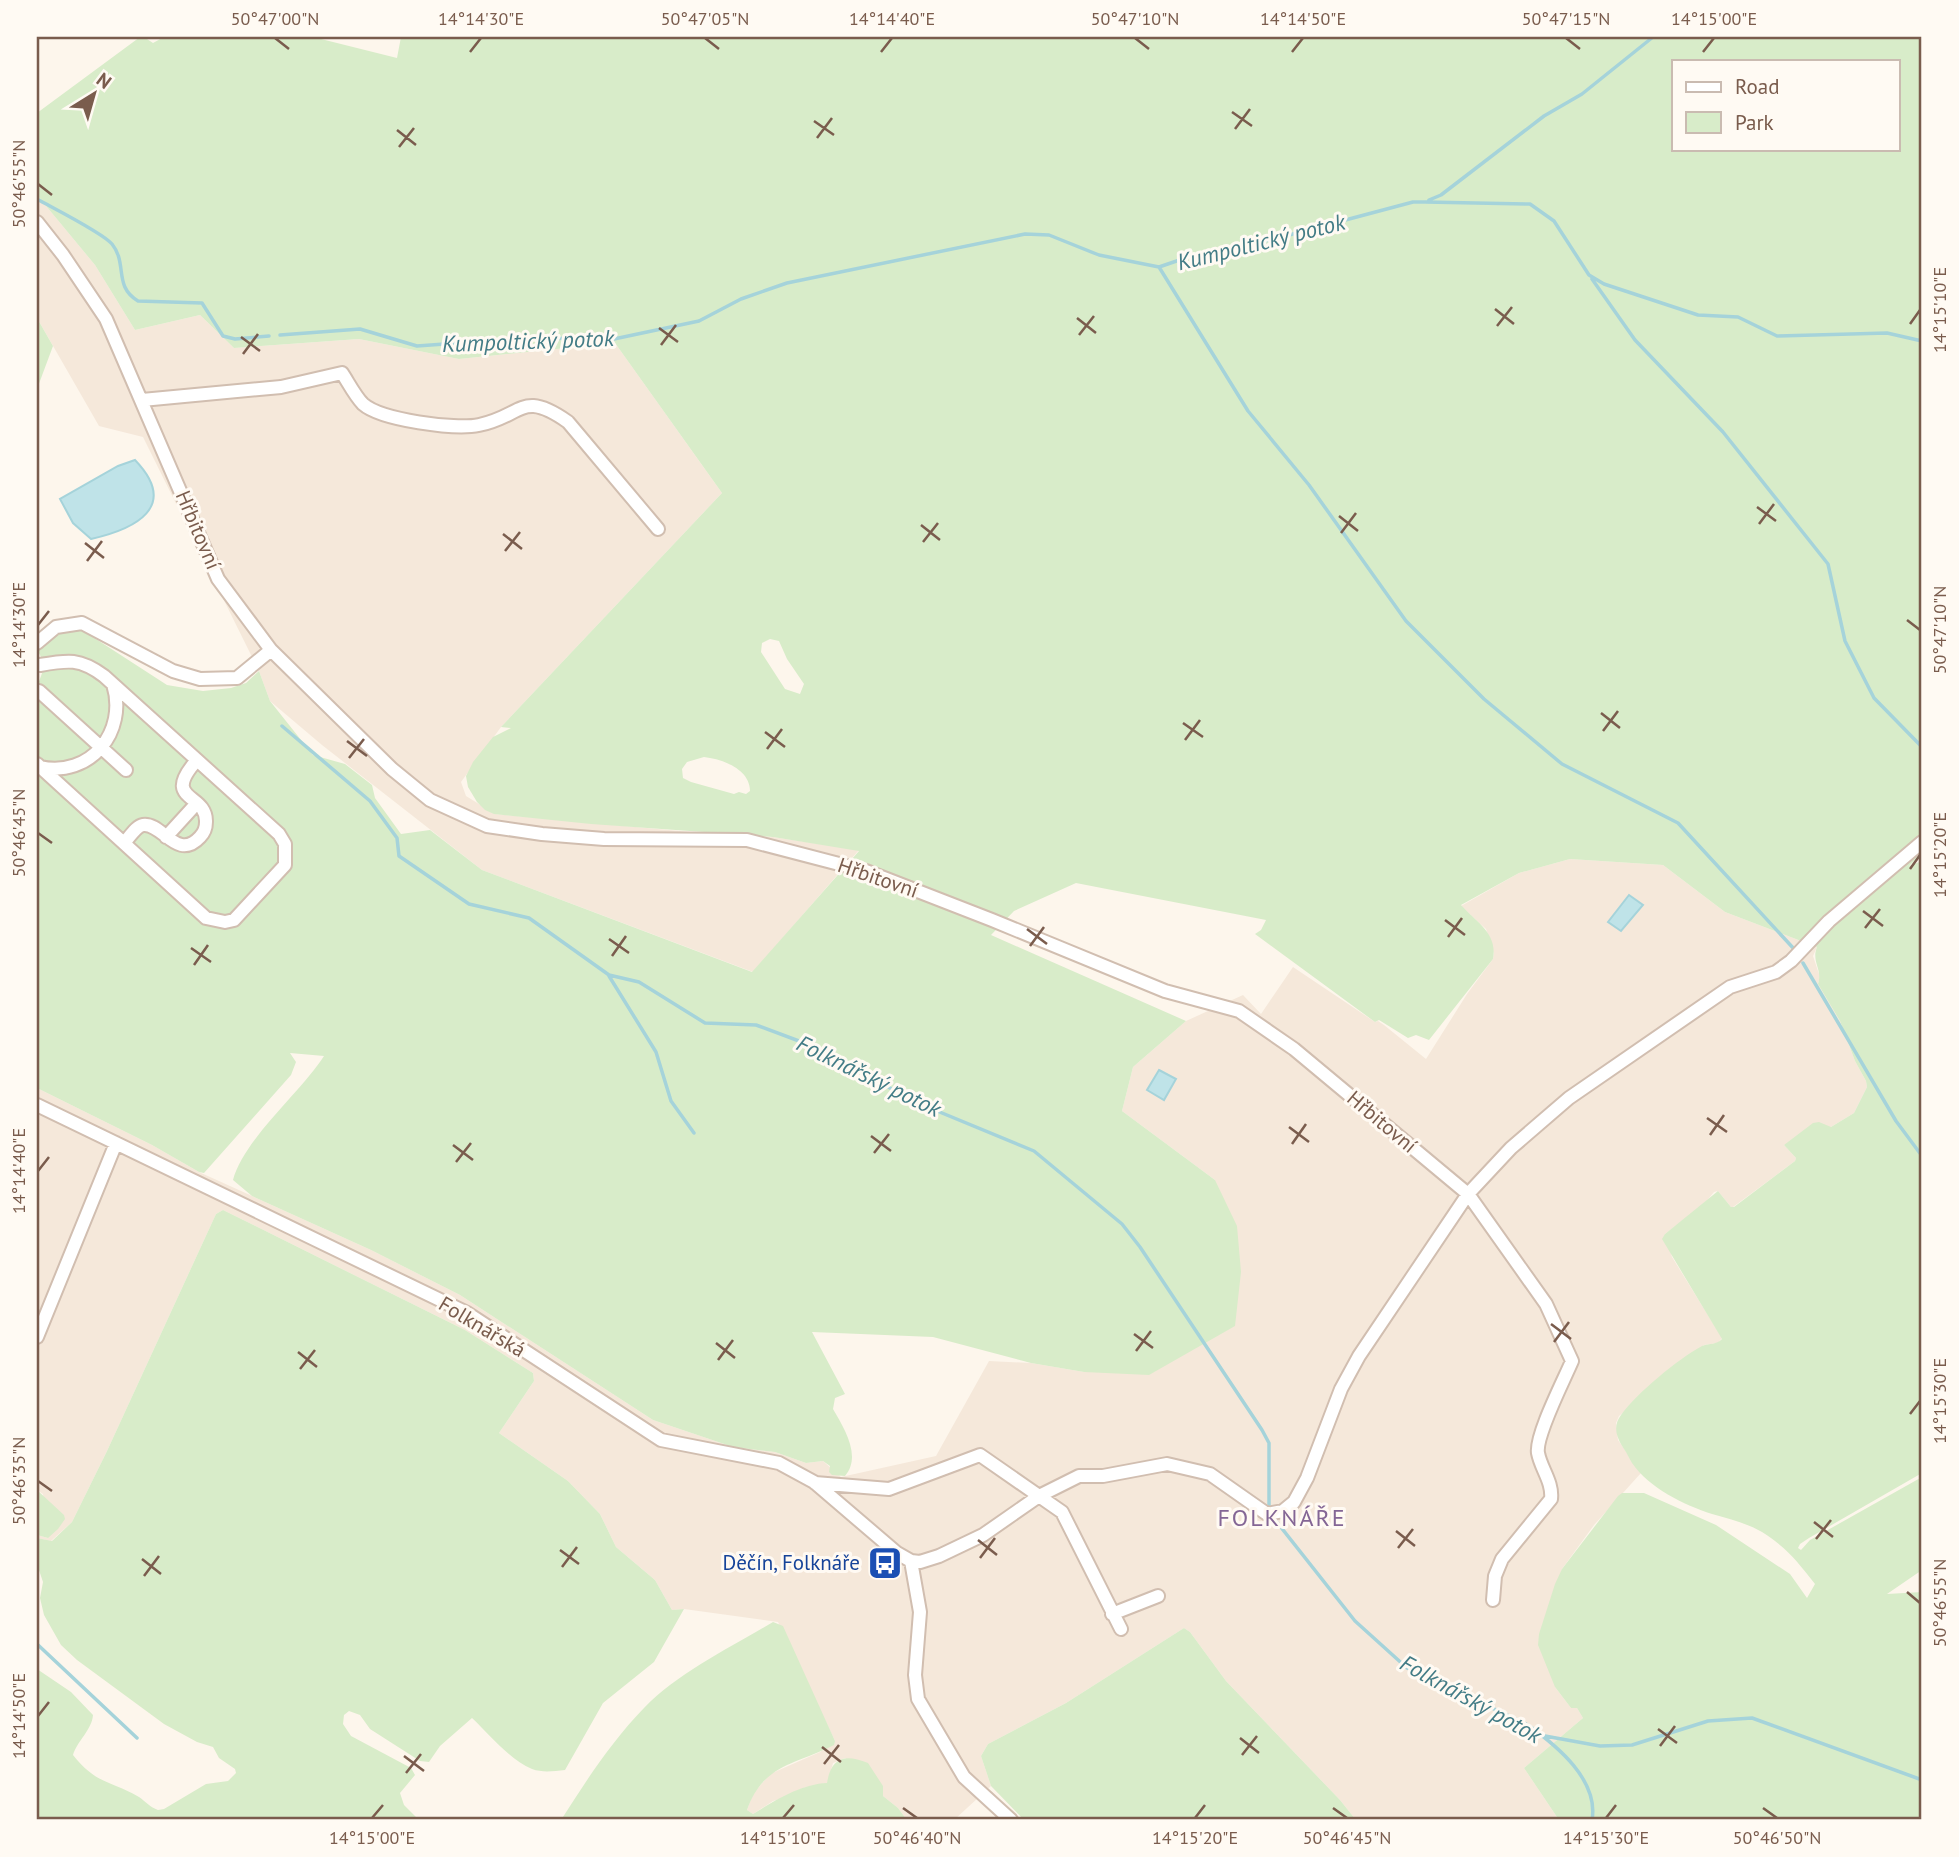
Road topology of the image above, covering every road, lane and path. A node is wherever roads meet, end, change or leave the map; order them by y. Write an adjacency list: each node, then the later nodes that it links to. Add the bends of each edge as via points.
1 (37, 222): 2 (street, Hřbitovní, via 106,319)
2 (142, 400): 3 (street, via 281,387 342,373 362,403 376,412 405,419 481,425 531,404 550,409 568,422); 5 (street, Hřbitovní, via 218,579)
3 (658, 529)
4 (37, 643): 5 (street, via 56,627 82,623 173,671 200,679 237,678)
5 (271, 650): 19 (street, Hřbitovní, via 392,769 430,800 487,826 604,839 747,840 866,871 1165,991 1239,1011 1294,1049)
6 (40, 665): 7 (street, via 80,662)
7 (113, 684): 9 (street, via 116,718); 10 (street)
8 (39, 691): 9 (street)
9 (102, 748): 11 (street, via 73,766 55,769); 12 (street)
10 (197, 761): 13 (street, via 182,784); 16 (street, via 279,834 285,844 285,865 234,920 215,921 206,918)
11 (38, 765): 16 (street)
12 (125, 771)
13 (197, 803): 14 (street); 14 (street, via 206,817 200,837 187,844)
14 (166, 837): 16 (street, via 144,825)
15 (1922, 842): 19 (street, via 1776,972 1730,987 1569,1098 1511,1148)
16 (124, 843)
17 (37, 1105): 18 (street, Folknářská)
18 (116, 1143): 20 (street); 21 (street, Folknářská, via 467,1314 660,1440 779,1463)
19 (1468, 1194): 22 (street, via 1359,1356 1341,1389 1307,1478 1294,1503 1283,1511 1267,1514 1210,1474 1167,1464 1079,1476); 27 (street, Hřbitovní, via 1546,1304 1572,1361 1537,1451 1552,1489 1551,1499 1502,1559)
20 (37, 1337)
21 (814, 1482): 23 (street, via 889,1489 980,1455); 25 (street, Folknářská)
22 (1062, 1486): 23 (street); 24 (street)
23 (1039, 1496): 24 (street); 25 (street, via 983,1535 939,1556)
24 (1062, 1512): 28 (street)
25 (911, 1561): 30 (street, via 920,1612 915,1675 918,1699 964,1777)
26 (1158, 1596): 28 (street)
27 (1493, 1600)
28 (1112, 1614): 29 (street)
29 (1121, 1629)
30 (1010, 1820)

